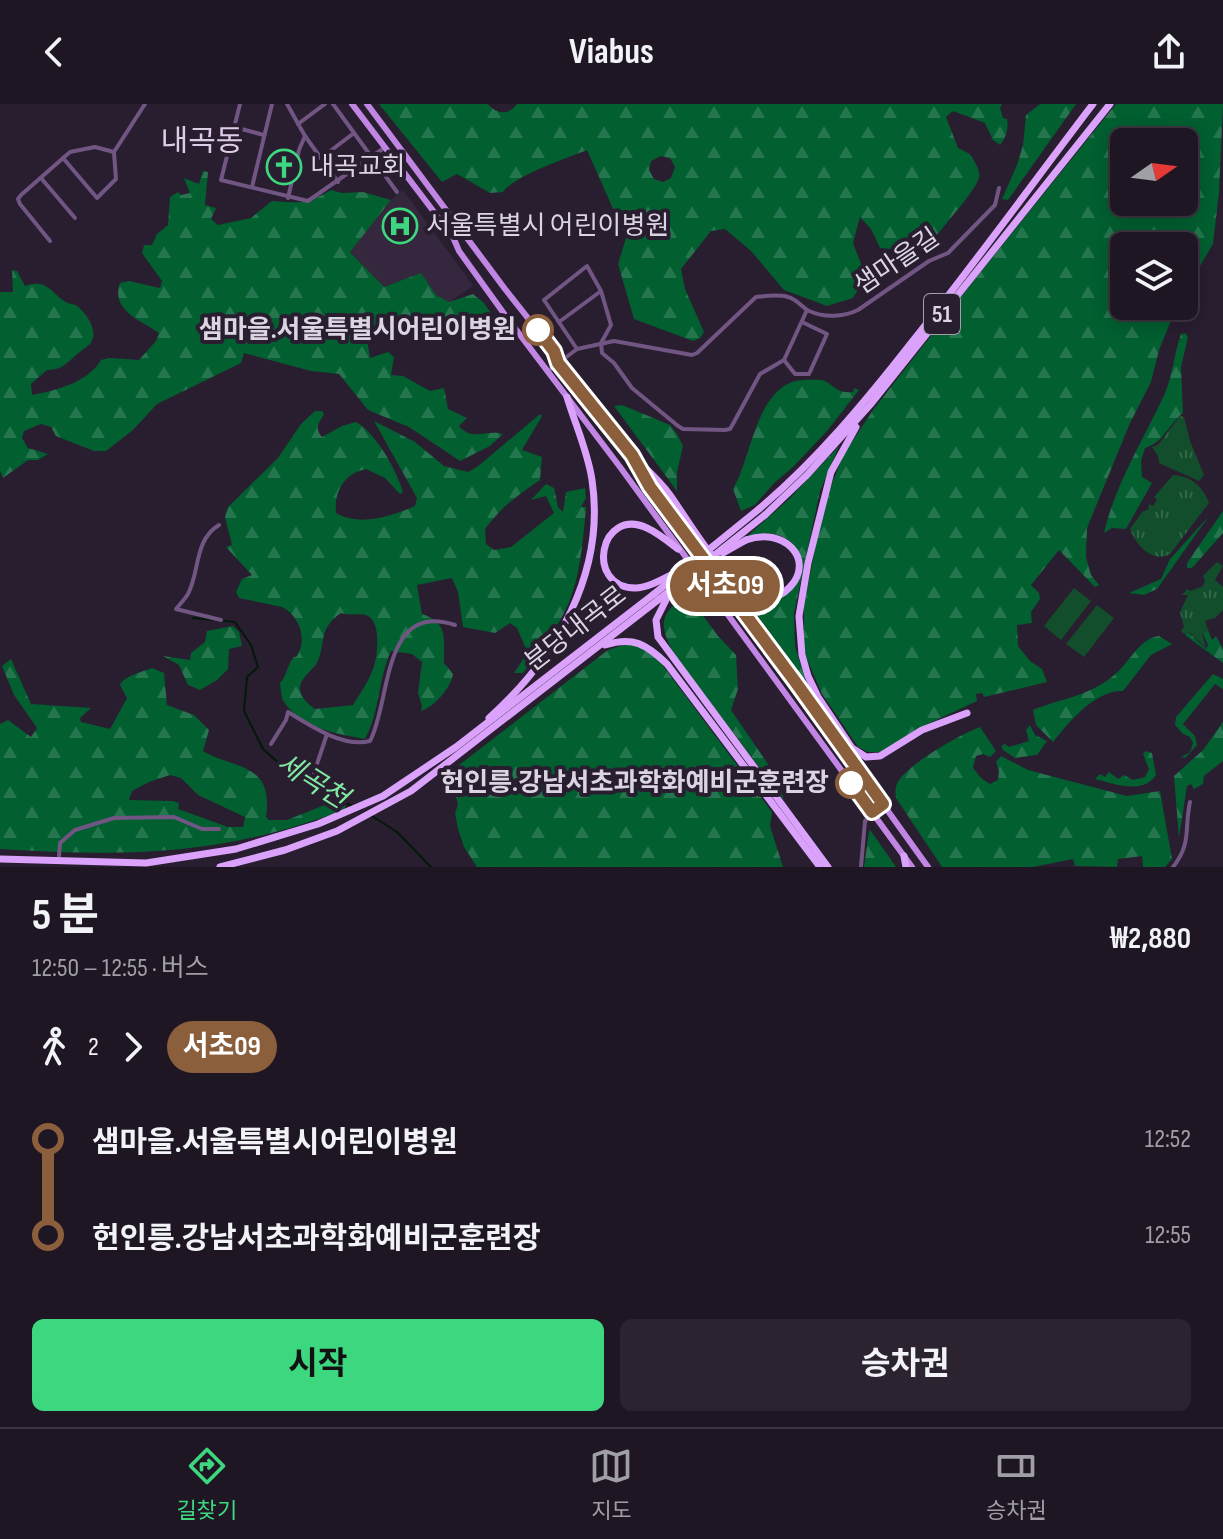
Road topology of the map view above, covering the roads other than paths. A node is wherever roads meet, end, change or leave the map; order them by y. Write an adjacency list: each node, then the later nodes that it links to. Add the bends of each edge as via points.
1 (145, 104): 17 (street)
2 (240, 104): 12 (street)
3 (272, 104): 14 (street)
4 (287, 104): 11 (street)
5 (325, 104): 11 (street)
6 (333, 104): 13 (street)
7 (352, 104): 16 (main road)
8 (367, 104): 36 (main road)
9 (1093, 104): 41 (highway, 분당내곡로 / 51, via 865,400)
10 (1110, 104): 39 (highway, 분당내곡로 / 51)
11 (298, 124): 15 (street)
12 (234, 127): 14 (street); 23 (street, via 221,180)
13 (354, 133): 19 (street); 20 (street)
14 (264, 135): 23 (street)
15 (305, 136): 19 (street); 26 (street)
16 (384, 148): 20 (street); 37 (main road)
17 (114, 152): 18 (street, via 95,147); 18 (street, via 116,179 97,198)
18 (63, 158): 21 (street)
19 (321, 158): 22 (street)
20 (371, 158): 22 (street); 25 (street)
21 (41, 178): 27 (street); 28 (street, via 18,199)
22 (338, 182): 26 (street, via 308,201)
23 (252, 188): 26 (street)
24 (999, 188): 30 (street, 샘마을길, via 995,205 948,253 846,315)
25 (397, 192)
26 (288, 198)
27 (75, 218)
28 (50, 241)
29 (601, 291): 31 (street); 31 (street, via 587,266 544,300); 33 (street, via 611,325)
30 (807, 310): 32 (street); 33 (street, 샘마을길, via 784,296 756,297 692,355 629,342)
31 (559, 322): 34 (street)
32 (802, 322): 35 (street); 35 (street, via 827,334 809,374 795,374)
33 (601, 343): 34 (street, 샘마을길); 35 (street, via 602,353 632,388 683,429 730,429 760,374)
34 (577, 349): 36 (street, 샘마을길)
35 (784, 360)
36 (558, 363): 37 (street, 샘마을길); 40 (main road)
37 (548, 371): 38 (main road)
38 (567, 397): 43 (main road); 56 (highway, via 592,479 590,559 564,628 530,679)
39 (870, 405): 41 (highway, 분당내곡로 / 51, via 807,475); 51 (highway, via 831,472 799,616 802,655)
40 (632, 455): 44 (highway, via 667,491); 50 (main road, via 650,487)
41 (762, 512): 44 (highway, 분당내곡로 / 51, bridge); 45 (highway, 분당내곡로 / 51, bridge)
42 (219, 525): 47 (street, via 207,534 189,592 176,609)
43 (678, 549): 45 (highway, bridge, via 646,527 620,527 609,535 603,560 607,574 631,588); 62 (main road)
44 (714, 560): 44 (highway, bridge, via 746,540 773,536 794,551 798,564 796,578 778,596 759,597); 46 (highway, 분당내곡로 / 51, bridge)
45 (681, 570): 46 (highway, 분당내곡로 / 51, bridge)
46 (658, 600): 49 (highway, 분당내곡로 / 51); 56 (highway, 분당내곡로 / 51); 58 (highway, via 658,637)
47 (221, 620)
48 (455, 625): 54 (street, via 425,622 402,640 391,660 370,741)
49 (599, 647): 58 (highway, via 635,640 650,647); 67 (highway, 분당내곡로 / 51, via 450,763 370,815 285,850)
50 (804, 693): 51 (highway); 57 (main road)
51 (825, 709): 53 (highway)
52 (967, 713): 53 (highway, via 871,758 856,752)
53 (838, 728): 57 (highway)
54 (327, 734): 55 (street, via 288,712); 59 (street)
55 (271, 744)
56 (456, 747): 66 (highway, 분당내곡로 / 51, via 383,796 281,838 146,863)
57 (843, 748): 61 (main road)
58 (738, 752): 68 (highway); 69 (highway)
59 (314, 773)
60 (1190, 802): 73 (street, via 1188,840)
61 (883, 804): 62 (street); 72 (main road)
62 (872, 812): 65 (main road); 70 (street, via 864,826)
63 (219, 829): 64 (street, via 202,829 174,817 114,818 75,830 60,843)
64 (59, 856)
65 (904, 856): 71 (highway)
66 (0, 859)
67 (220, 867)
68 (820, 867)
69 (828, 867)
70 (861, 867)
71 (909, 867)
72 (928, 867)
73 (1173, 867)

